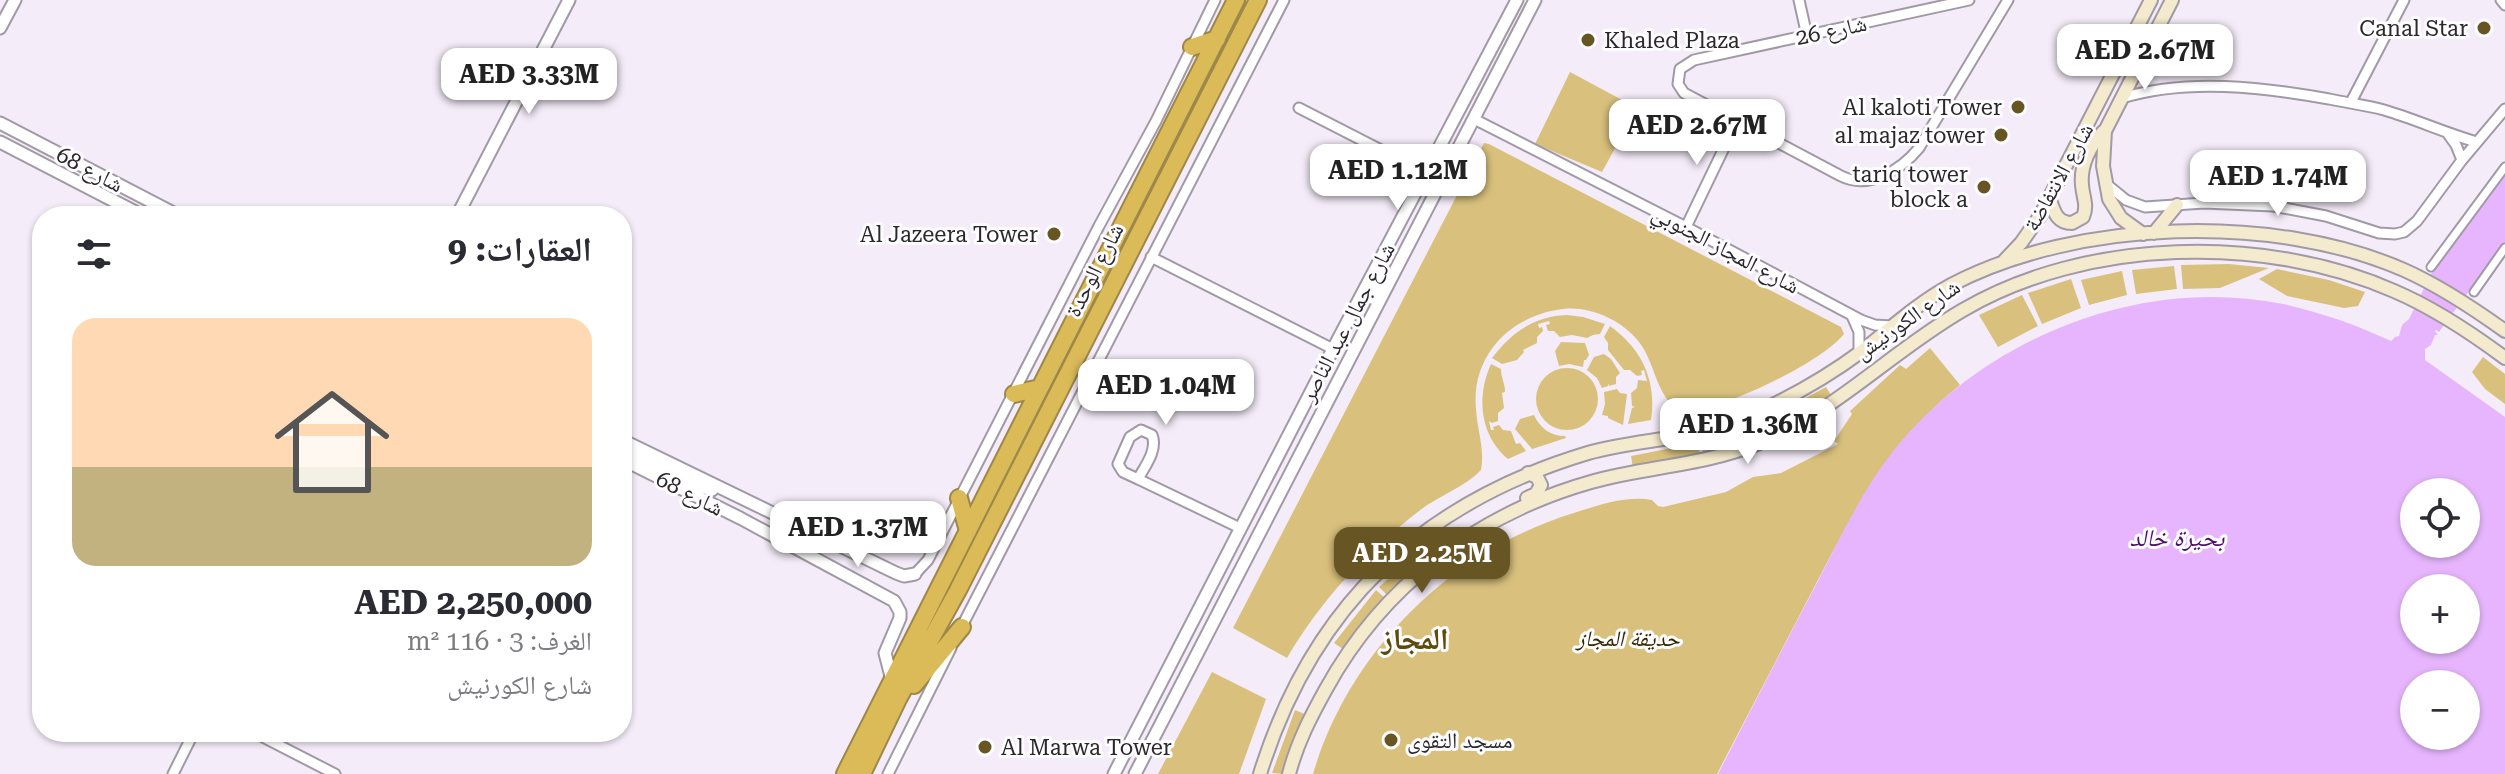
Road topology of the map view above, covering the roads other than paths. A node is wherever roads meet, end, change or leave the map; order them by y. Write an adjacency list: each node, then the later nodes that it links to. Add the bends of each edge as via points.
1 (15, 0): 18 (street)
2 (569, 0): 41 (street)
3 (1215, 0): 21 (street)
4 (1236, 0): 20 (highway, شارع الوحدة)
5 (1258, 0): 75 (highway, شارع الوحدة)
6 (1284, 0): 46 (street)
7 (1517, 0): 35 (street, شارع جمال عبد الناصر)
8 (1535, 0): 26 (street, شارع جمال عبد الناصر)
9 (1799, 0): 19 (street)
10 (1969, 0): 19 (street, شارع 26)
11 (2008, 0): 27 (street, via 1924,142 1902,164 1874,180 1855,182 1841,176)
12 (2151, 0): 37 (main road, شارع الانتفاضة)
13 (2172, 0): 22 (main road, شارع الانتفاضة)
14 (2391, 0): 16 (street)
15 (2501, 0): 17 (street)
16 (2402, 3): 23 (street)
17 (2505, 5)
18 (0, 28)
19 (1807, 36): 27 (street, شارع 26, via 1694,60 1680,69 1677,78 1684,93)
20 (1217, 39): 21 (highway); 58 (highway, شارع الوحدة)
21 (1192, 47): 59 (street)
22 (2122, 98): 23 (street, via 2206,87); 29 (main road, شارع الانتفاضة)
23 (2351, 102): 30 (street)
24 (1299, 108): 35 (street)
25 (2505, 109): 32 (street)
26 (1474, 119): 42 (street, شارع جمال عبد الناصر); 43 (street, شارع المجاز الجنوبي)
27 (1737, 121): 43 (street)
28 (0, 123): 40 (street, شارع 68)
29 (2105, 131): 36 (main road, شارع الانتفاضة); 37 (main road, via 2083,167 2083,217 2072,223 2060,221)
30 (2446, 132): 32 (street); 33 (street)
31 (0, 142): 39 (street, شارع 68)
32 (2477, 142): 33 (street)
33 (2462, 160): 38 (street, via 2417,221 2395,234 2273,206)
34 (2505, 167): 48 (street)
35 (1426, 173): 42 (street, via 1430,181 1415,212); 49 (street, شارع جمال عبد الناصر)
36 (2105, 183): 38 (street, via 2139,205); 44 (main road, شارع الانتفاضة, via 2116,212)
37 (2049, 197): 47 (main road, شارع الانتفاضة)
38 (2177, 205): 44 (main road)
39 (124, 206)
40 (160, 206)
41 (462, 206)
42 (1422, 218): 52 (street, شارع جمال عبد الناصر)
43 (1686, 227): 51 (street, شارع المجاز الجنوبي)
44 (2149, 233): 47 (main road, شارع الكورنيش, via 2060,247); 54 (main road, شارع الكورنيش, via 2274,236 2353,252 2455,297)
45 (2505, 248): 50 (street)
46 (1151, 257): 55 (street); 73 (street)
47 (2003, 263): 53 (main road, شارع الكورنيش, via 1949,287)
48 (2431, 267)
49 (1376, 268): 52 (street, via 1382,276 1368,308); 55 (street, شارع جمال عبد الناصر)
50 (2474, 292)
51 (1849, 313): 53 (street, شارع المجاز الجنوبي, via 1868,323); 56 (street, via 1859,332)
52 (1370, 317): 84 (street, شارع جمال عبد الناصر)
53 (1892, 326): 56 (main road, شارع الكورنيش)
54 (2505, 331)
55 (1333, 349): 68 (street, شارع جمال عبد الناصر)
56 (1859, 353): 63 (main road, شارع الكورنيش, via 1799,391 1740,419 1603,449)
57 (2505, 358): 67 (main road, شارع الكورنيش, via 2456,323 2393,291 2331,269 2244,254 2131,257 2011,285 1926,334 1836,401 1761,442 1701,461 1594,481)
58 (1040, 388): 59 (highway); 69 (highway, شارع الوحدة)
59 (1014, 394): 66 (street)
60 (632, 445): 65 (street, شارع 68)
61 (632, 454): 65 (street, via 697,486)
62 (632, 464): 71 (street, شارع 68)
63 (1528, 473): 67 (main road, via 1537,477 1541,488 1507,507); 85 (main road, شارع الكورنيش, via 1447,516 1408,544 1357,594 1319,643 1295,686)
64 (1138, 479): 64 (street, via 1154,447 1147,431 1141,430 1130,437 1118,464); 68 (street)
65 (721, 489): 70 (street, شارع 68)
66 (959, 498): 69 (highway); 72 (street, via 928,560)
67 (1500, 517): 86 (main road, شارع الكورنيش, via 1427,566 1366,628 1310,717)
68 (1240, 528): 83 (street, شارع جمال عبد الناصر)
69 (968, 531): 74 (highway, شارع الوحدة)
70 (831, 542): 71 (street, via 843,560); 72 (street, شارع 68, via 896,573)
71 (817, 559): 74 (street, شارع 68, via 897,606 898,623 884,655)
72 (915, 574)
73 (962, 627): 75 (highway); 78 (street)
74 (892, 680): 81 (highway, شارع الوحدة)
75 (898, 699): 82 (highway, شارع الوحدة)
76 (189, 742): 79 (street)
77 (273, 742): 80 (street)
78 (892, 773)
79 (173, 774)
80 (335, 774)
81 (845, 774)
82 (862, 774)
83 (1114, 774)
84 (1135, 774)
85 (1260, 774)
86 (1289, 774)

